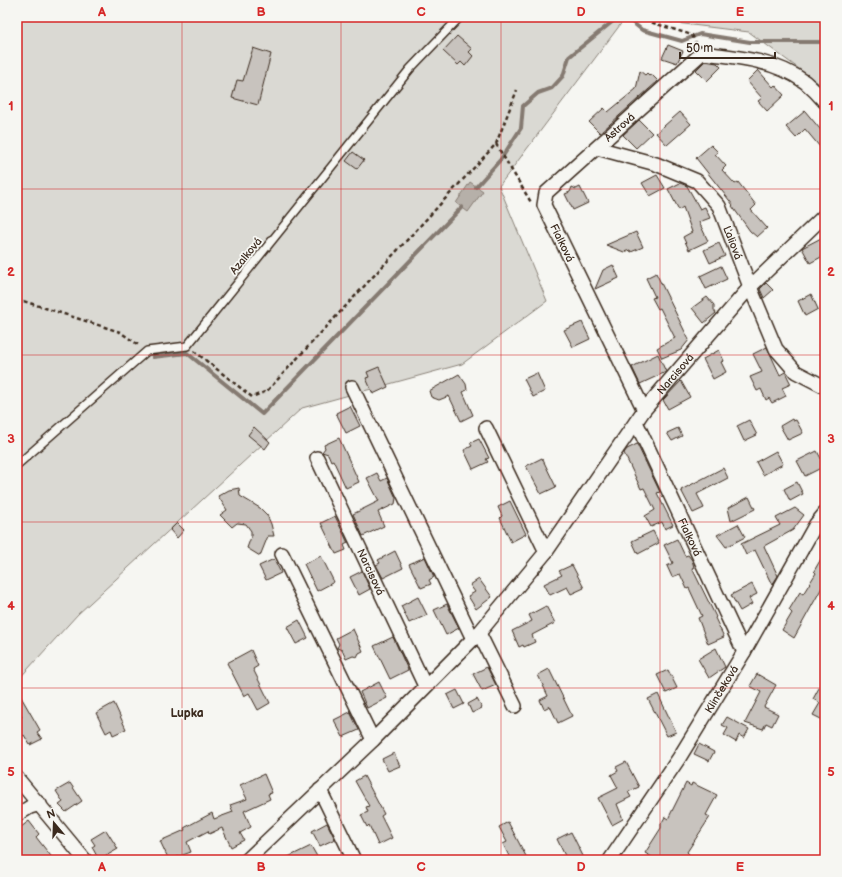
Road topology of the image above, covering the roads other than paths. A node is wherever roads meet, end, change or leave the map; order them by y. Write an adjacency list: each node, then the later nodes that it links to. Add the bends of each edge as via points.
1 (460, 17): 13 (lane, Azalková, via 410,69 187,346 147,351)
2 (825, 102): 3 (street, Astrová, via 805,82 775,66 739,57 702,53)
3 (597, 148): 4 (street, Astrová, via 546,193); 6 (street, Ľaliová, via 656,164 697,181 719,206)
4 (538, 205): 9 (street, Fialková)
5 (825, 215): 6 (street, Narcisová)
6 (750, 287): 8 (street, Ľaliová, via 776,349 796,372); 9 (street, Narcisová)
7 (352, 387): 17 (street)
8 (825, 387)
9 (644, 410): 10 (street, Narcisová)
10 (636, 422): 15 (street, Narcisová); 18 (street, Fialková)
11 (486, 428): 15 (street)
12 (317, 458): 19 (street, Narcisová)
13 (17, 465)
14 (825, 513): 18 (street, Klinčeková, via 816,524)
15 (546, 552): 17 (street, Narcisová)
16 (282, 554): 21 (street)
17 (476, 636): 19 (street, Narcisová); 20 (street)
18 (744, 652): 29 (street, Klinčeková, via 679,758)
19 (425, 686): 21 (street, Narcisová)
20 (515, 706)
21 (373, 740): 23 (street, Narcisová)
22 (17, 778): 24 (street)
23 (320, 790): 27 (street, Narcisová); 28 (street)
24 (40, 804): 25 (street); 26 (street)
25 (17, 815)
26 (85, 860)
27 (248, 860)
28 (354, 860)
29 (610, 860)

